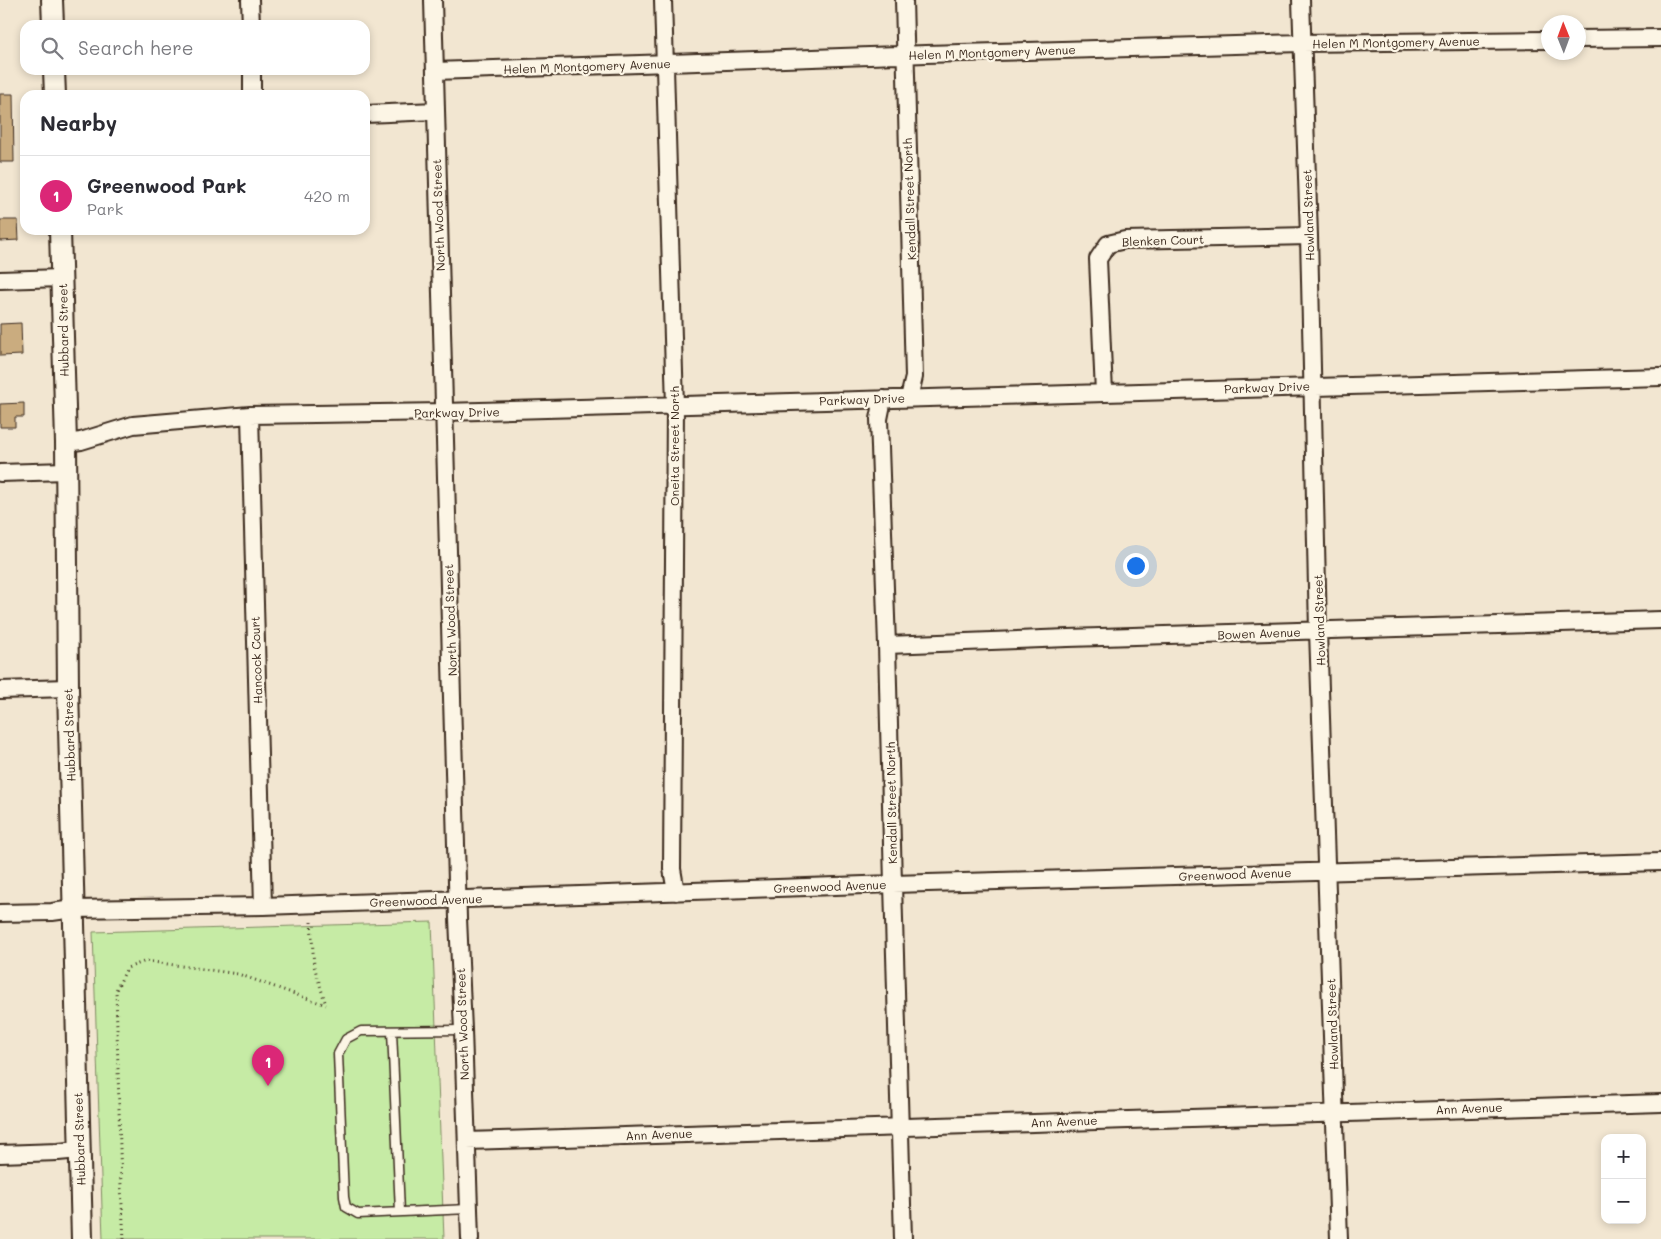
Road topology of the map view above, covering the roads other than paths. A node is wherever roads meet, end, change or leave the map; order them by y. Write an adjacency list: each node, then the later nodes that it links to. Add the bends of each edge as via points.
1 (52, 0): 7 (street)
2 (250, 0): 8 (street)
3 (433, 0): 15 (street, North Wood Street)
4 (663, 0): 14 (street, Oneita Street North)
5 (904, 0): 13 (street, Kendall Street North)
6 (1301, 0): 12 (street, Howland Street)
7 (53, 20)
8 (251, 20)
9 (1661, 38): 10 (street)
10 (1586, 39)
11 (1541, 40): 12 (street, Helen M Montgomery Avenue)
12 (1302, 43): 13 (street, Helen M Montgomery Avenue); 23 (street, Howland Street)
13 (905, 54): 14 (street, Helen M Montgomery Avenue); 30 (street, Kendall Street North, via 914,378)
14 (665, 63): 15 (street, Helen M Montgomery Avenue); 31 (street, Oneita Street North)
15 (435, 71): 20 (street, North Wood Street)
16 (54, 75): 18 (street)
17 (252, 75): 19 (street)
18 (55, 90)
19 (252, 90)
20 (436, 111): 21 (street); 32 (street, North Wood Street)
21 (370, 114)
22 (60, 235): 24 (street, Hubbard Street)
23 (1310, 236): 27 (street, Howland Street); 28 (street, Blenken Court, via 1125,240 1108,244 1098,259)
24 (62, 278): 25 (street); 34 (street, Hubbard Street)
25 (0, 280)
26 (1661, 377): 27 (street, Parkway Drive)
27 (1314, 386): 28 (street, Parkway Drive); 38 (street, Howland Street)
28 (1104, 392): 30 (street, Parkway Drive)
29 (883, 398): 30 (street, Parkway Drive); 31 (street, Parkway Drive); 39 (street, Kendall Street North, via 878,419)
30 (909, 398)
31 (674, 406): 32 (street, Parkway Drive); 45 (street, Oneita Street North, via 672,869)
32 (444, 412): 33 (street, Parkway Drive); 46 (street, North Wood Street)
33 (250, 415): 34 (street, Parkway Drive, via 133,425); 47 (street, Hancock Court)
34 (66, 444): 35 (street, Hubbard Street)
35 (66, 471): 36 (street); 40 (street, Hubbard Street)
36 (0, 473)
37 (1661, 620): 38 (street, Bowen Avenue)
38 (1318, 631): 39 (street, Bowen Avenue); 43 (street, Howland Street)
39 (887, 645): 44 (street, Kendall Street North)
40 (68, 688): 41 (street); 48 (street, Hubbard Street)
41 (0, 690)
42 (1661, 862): 43 (street, Greenwood Avenue)
43 (1327, 872): 44 (street, Greenwood Avenue); 53 (street, Howland Street)
44 (892, 884): 45 (street, Greenwood Avenue); 54 (street, Kendall Street North)
45 (676, 892): 46 (street, Greenwood Avenue)
46 (458, 898): 47 (street, Greenwood Avenue); 50 (street, North Wood Street)
47 (263, 906): 48 (street, Greenwood Avenue)
48 (73, 909): 49 (street, Greenwood Avenue); 56 (street, Hubbard Street)
49 (0, 913)
50 (463, 1030): 51 (lane); 55 (street, North Wood Street)
51 (392, 1031): 59 (lane); 59 (lane, via 361,1031 346,1039 338,1054 344,1197 346,1207 358,1214)
52 (1661, 1102): 53 (street, Ann Avenue)
53 (1335, 1112): 54 (street, Ann Avenue); 63 (street, Howland Street)
54 (900, 1126): 55 (street, Ann Avenue); 62 (street, Kendall Street North)
55 (467, 1141): 58 (street, North Wood Street)
56 (80, 1150): 57 (street); 60 (street, Hubbard Street)
57 (0, 1154)
58 (469, 1209): 59 (lane); 61 (street, North Wood Street)
59 (400, 1212)
60 (82, 1239)
61 (470, 1239)
62 (903, 1239)
63 (1339, 1239)

